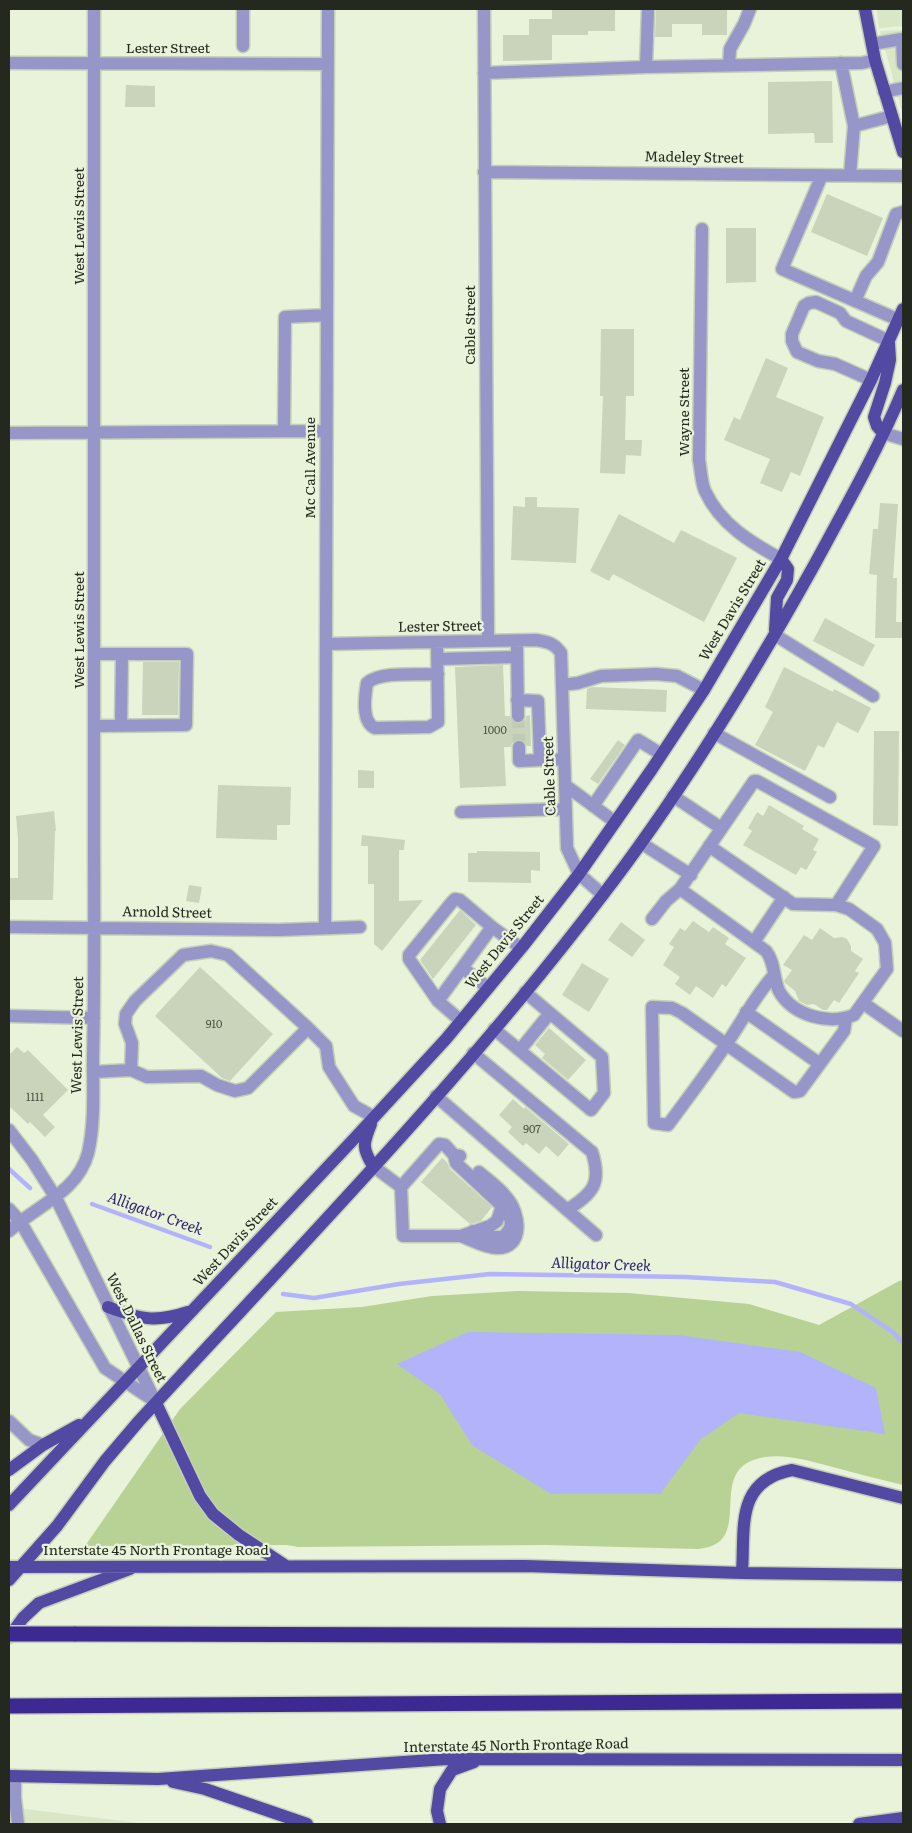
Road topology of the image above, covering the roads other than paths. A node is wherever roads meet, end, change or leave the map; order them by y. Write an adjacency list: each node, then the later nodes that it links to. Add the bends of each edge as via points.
1 (94, 9): 12 (street, West Lewis Street)
2 (243, 9): 9 (street)
3 (328, 9): 14 (street, Mc Call Avenue)
4 (484, 9): 18 (street, Cable Street)
5 (648, 9): 17 (street)
6 (750, 9): 16 (street, via 730,48)
7 (865, 9): 8 (main road)
8 (872, 44): 10 (main road); 15 (street, via 902,39)
9 (243, 46)
10 (875, 60): 13 (street); 20 (main road)
11 (9, 63): 12 (street, Lester Street)
12 (94, 63): 14 (street, Lester Street); 39 (street, West Lewis Street)
13 (841, 63): 16 (street); 22 (street)
14 (328, 64): 32 (street, Mc Call Avenue)
15 (903, 64)
16 (729, 65): 17 (street)
17 (646, 67): 18 (street)
18 (484, 73): 24 (street, Cable Street)
19 (903, 88): 20 (street)
20 (884, 92): 21 (main road)
21 (892, 116): 22 (street); 23 (main road)
22 (854, 126): 26 (street)
23 (903, 152)
24 (484, 172): 25 (street, Madeley Street); 45 (street, Cable Street)
25 (822, 175): 26 (street, Madeley Street); 30 (street, via 782,270)
26 (850, 175): 27 (street, Madeley Street)
27 (903, 176)
28 (903, 212): 30 (street, via 896,214 878,262 866,276)
29 (702, 228): 42 (street, Wayne Street, via 699,460 705,490 724,520 748,541)
30 (855, 301): 31 (street)
31 (901, 314): 33 (main road, West Davis Street)
32 (327, 315): 36 (street, via 285,316); 37 (street, Mc Call Avenue)
33 (889, 341): 34 (main road, West Davis Street); 34 (street, via 846,321 840,312 816,302 804,306 792,334 797,352); 40 (main road, via 890,360 874,417)
34 (870, 380): 42 (main road, West Davis Street)
35 (903, 390): 40 (main road)
36 (284, 431): 37 (street); 39 (street)
37 (326, 431): 47 (street, Mc Call Avenue)
38 (9, 433): 39 (street)
39 (96, 433): 49 (street, West Lewis Street)
40 (883, 433): 41 (street); 43 (main road)
41 (903, 439)
42 (781, 559): 43 (main road, via 788,569 787,580 777,598); 55 (main road, West Davis Street)
43 (775, 635): 56 (street); 61 (main road)
44 (517, 640): 45 (street, Lester Street); 48 (street, Lester Street); 51 (street)
45 (488, 641): 46 (street, Lester Street)
46 (437, 642): 47 (street, Lester Street); 52 (street)
47 (326, 644): 85 (street, Mc Call Avenue)
48 (555, 645): 54 (street, Cable Street, via 561,653)
49 (95, 654): 50 (street); 60 (street, West Lewis Street)
50 (122, 654): 59 (street); 59 (street, via 187,654 186,725)
51 (517, 657): 52 (street); 57 (street)
52 (438, 659): 53 (street)
53 (438, 674): 53 (street, via 438,718 434,725 375,728 369,724 366,692 367,683 372,678)
54 (562, 685): 55 (street, via 601,676 656,674 677,676); 64 (street, Cable Street)
55 (704, 690): 63 (main road, West Davis Street)
56 (873, 696)
57 (517, 700): 58 (street); 65 (street, via 538,701)
58 (518, 716)
59 (122, 724): 60 (street)
60 (95, 726): 84 (street, West Lewis Street)
61 (714, 733): 67 (main road); 68 (street)
62 (519, 746): 65 (street, via 519,761)
63 (661, 754): 69 (street, via 638,740); 72 (main road, West Davis Street)
64 (564, 759): 65 (street); 66 (street, Cable Street)
65 (540, 760)
66 (565, 785): 69 (street); 70 (street, Cable Street)
67 (673, 796): 73 (street); 74 (main road)
68 (830, 797)
69 (593, 806): 72 (street)
70 (566, 810): 71 (street); 76 (street, Cable Street, via 567,848)
71 (461, 812)
72 (615, 822): 76 (main road, West Davis Street)
73 (721, 828): 75 (street); 81 (street, via 751,782 757,781 874,846)
74 (641, 843): 77 (street); 79 (main road)
75 (709, 846): 77 (street); 80 (street)
76 (579, 874): 79 (street, Cable Street); 89 (main road, West Davis Street)
77 (691, 875): 78 (street)
78 (680, 889): 82 (street); 88 (street)
79 (603, 895): 93 (main road)
80 (784, 897): 81 (street, via 798,905); 88 (street)
81 (836, 905): 95 (street, via 849,908 878,929 885,943 887,969)
82 (652, 918)
83 (9, 927): 84 (street, Arnold Street)
84 (94, 927): 85 (street, Arnold Street, via 279,930); 99 (street, West Lewis Street)
85 (325, 927): 86 (street, Arnold Street)
86 (360, 927)
87 (492, 927): 89 (street); 90 (street); 94 (street, via 455,899 409,955 415,970)
88 (754, 942): 91 (street, via 769,954)
89 (521, 948): 92 (main road, West Davis Street)
90 (463, 968): 92 (street); 94 (street)
91 (774, 975): 96 (street); 100 (street, via 779,991 808,1015)
92 (488, 988): 101 (main road, West Davis Street)
93 (525, 992): 97 (street); 103 (main road)
94 (438, 1001): 101 (street)
95 (863, 1003): 100 (street, via 854,1015); 104 (street)
96 (746, 1012): 105 (street); 108 (street)
97 (550, 1013): 106 (street); 106 (street, via 602,1057 604,1093 591,1110)
98 (9, 1016): 99 (street)
99 (94, 1018): 110 (street, West Lewis Street)
100 (846, 1019): 108 (street, via 844,1031)
101 (461, 1021): 112 (main road, West Davis Street)
102 (308, 1028): 109 (street, via 248,1088 235,1091 201,1076 147,1077); 109 (street, via 228,955 211,951 183,955 134,1001 126,1014 125,1024 132,1043); 112 (street, via 326,1046 329,1067 354,1106)
103 (494, 1029): 106 (street); 107 (main road)
104 (903, 1031)
105 (727, 1044): 105 (street, via 677,1011 652,1007 654,1123 668,1125); 108 (street, via 797,1092)
106 (520, 1050)
107 (474, 1053): 111 (main road); 119 (street, via 592,1152 597,1179 590,1192)
108 (820, 1064)
109 (131, 1070): 110 (street)
110 (93, 1072): 117 (street, West Lewis Street, via 91,1132 84,1166)
111 (436, 1096): 115 (main road); 119 (street)
112 (374, 1118): 115 (main road, via 366,1137 365,1152); 125 (main road, West Davis Street)
113 (9, 1130): 117 (street, West Dallas Street)
114 (454, 1154): 116 (street, via 445,1144 439,1144); 122 (street, via 456,1163 502,1206 497,1221); 122 (street, via 462,1157 508,1198 519,1224 517,1235 503,1248 495,1249)
115 (374, 1166): 116 (street); 128 (main road)
116 (401, 1187): 122 (street, via 403,1236)
117 (56, 1198): 120 (street, West Lewis Street); 124 (street, West Dallas Street)
118 (9, 1209): 120 (street, West Dallas Street)
119 (567, 1210): 123 (street)
120 (20, 1221): 121 (street, West Lewis Street); 127 (street, West Dallas Street, via 105,1368)
121 (9, 1231)
122 (461, 1236)
123 (596, 1236)
124 (108, 1307): 125 (main road, via 150,1319); 126 (street, West Dallas Street)
125 (190, 1312): 126 (main road, West Davis Street)
126 (138, 1367): 127 (main road, West Davis Street); 128 (street, West Dallas Street)
127 (125, 1382): 128 (street, West Dallas Street); 129 (main road, West Davis Street)
128 (156, 1403): 136 (main road, via 200,1496 213,1514); 137 (main road, via 105,1461 57,1526)
129 (90, 1419): 131 (main road); 134 (main road, West Davis Street)
130 (9, 1422): 131 (street, via 29,1440)
131 (43, 1445): 132 (main road)
132 (9, 1470)
133 (903, 1498): 138 (main road, via 792,1470 778,1472 752,1492 746,1506)
134 (9, 1505)
135 (140, 1565): 136 (main road, Interstate 45 North Frontage Road); 137 (main road, Interstate 45 North Frontage Road); 141 (main road, via 39,1604)
136 (286, 1566): 138 (main road, Interstate 45 North Frontage Road, via 526,1566)
137 (15, 1567): 140 (main road)
138 (742, 1573): 139 (main road, Interstate 45 North Frontage Road)
139 (903, 1575)
140 (9, 1580)
141 (9, 1635): 142 (highway, bridge)
142 (903, 1636)
143 (903, 1701): 144 (highway)
144 (14, 1706)
145 (484, 1759): 146 (main road, Interstate 45 North Frontage Road); 148 (main road, Interstate 45 North Frontage Road); 152 (main road, via 452,1770 440,1789 437,1811)
146 (903, 1760)
147 (12, 1776): 148 (main road, Interstate 45 North Frontage Road); 150 (street)
148 (158, 1779): 151 (main road, via 205,1789)
149 (903, 1818): 153 (main road)
150 (18, 1824)
151 (307, 1824)
152 (440, 1824)
153 (858, 1824)

